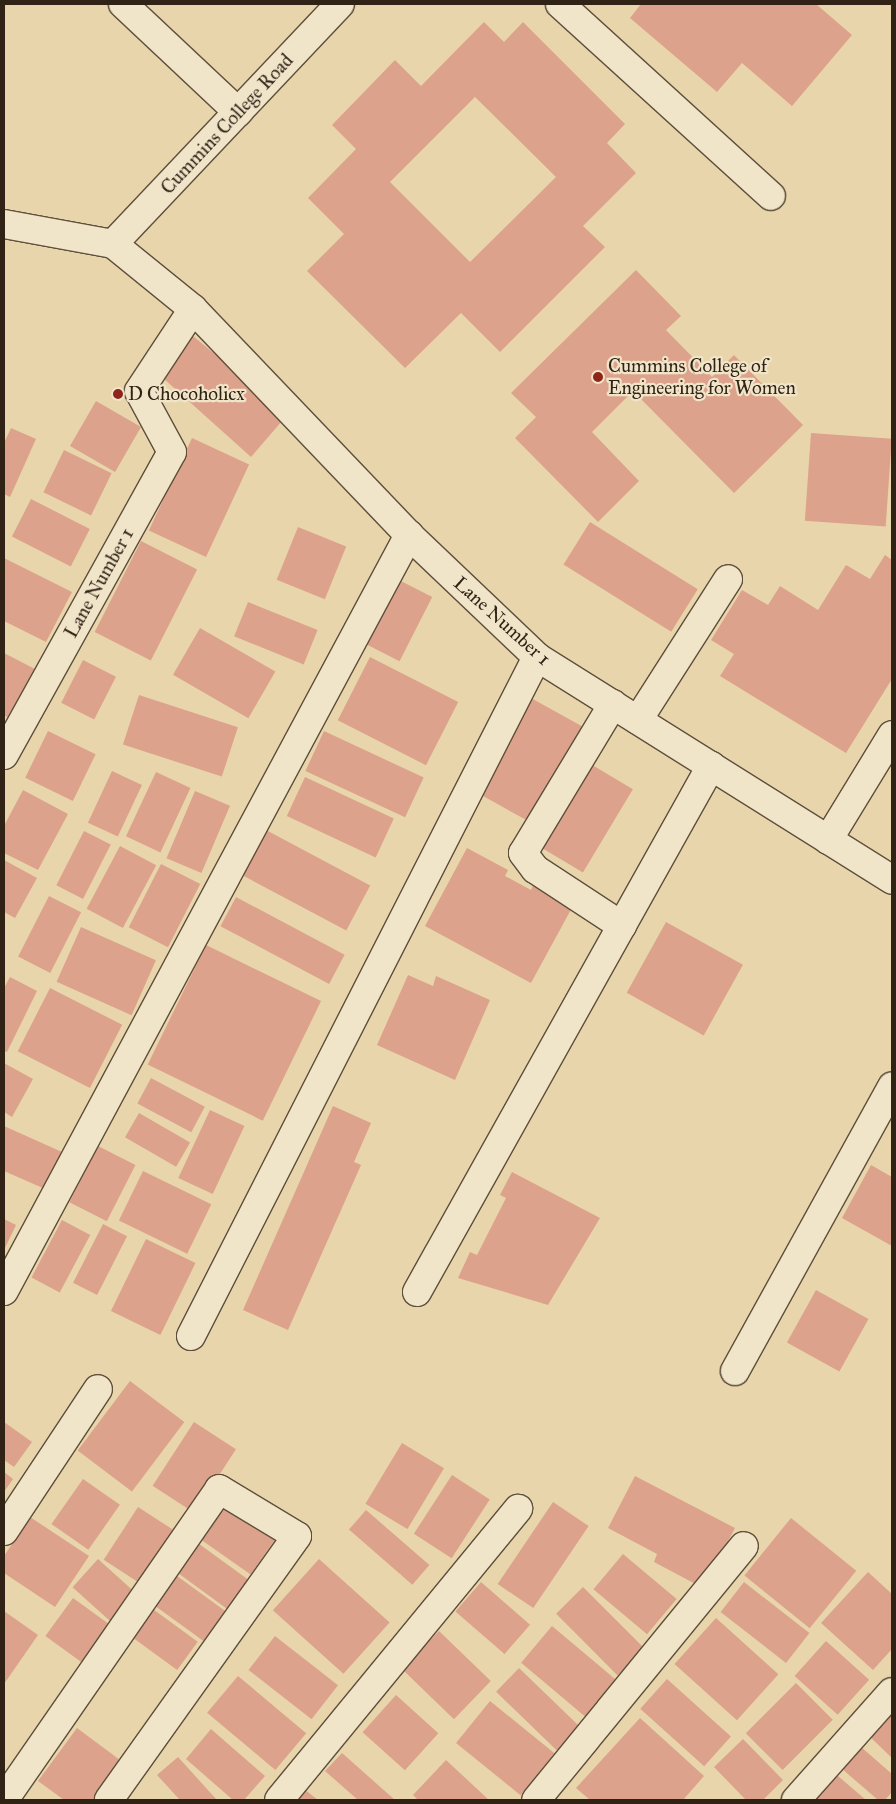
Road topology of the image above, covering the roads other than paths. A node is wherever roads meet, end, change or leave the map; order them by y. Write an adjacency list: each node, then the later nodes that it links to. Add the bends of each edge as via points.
1 (123, 4): 4 (street)
2 (340, 4): 4 (street, Cummins College Road)
3 (560, 4): 5 (street)
4 (238, 112): 7 (street, Cummins College Road)
5 (771, 196)
6 (5, 227): 7 (street)
7 (113, 244): 8 (street, Lane Number 1)
8 (193, 309): 9 (street, Lane Number 1); 15 (street, Lane Number 1, via 139,392 172,452)
9 (409, 536): 11 (street, Lane Number 1); 21 (street)
10 (728, 579): 13 (street)
11 (537, 657): 12 (street, Lane Number 1); 23 (street)
12 (612, 704): 13 (street, Lane Number 1); 19 (street, via 523,853 535,869)
13 (638, 720): 16 (street, Lane Number 1)
14 (892, 735): 17 (street)
15 (4, 755)
16 (711, 766): 17 (street, Lane Number 1); 19 (street)
17 (828, 840): 18 (street, Lane Number 1)
18 (892, 880)
19 (622, 926): 22 (street)
20 (892, 1087): 24 (street)
21 (4, 1291)
22 (416, 1292)
23 (191, 1336)
24 (735, 1371)
25 (98, 1389): 27 (street)
26 (518, 1509): 32 (street)
27 (4, 1531)
28 (744, 1546): 33 (street)
29 (892, 1692): 34 (street)
30 (7, 1799): 31 (street, via 219,1490 297,1536)
31 (109, 1800)
32 (280, 1800)
33 (536, 1800)
34 (796, 1800)

